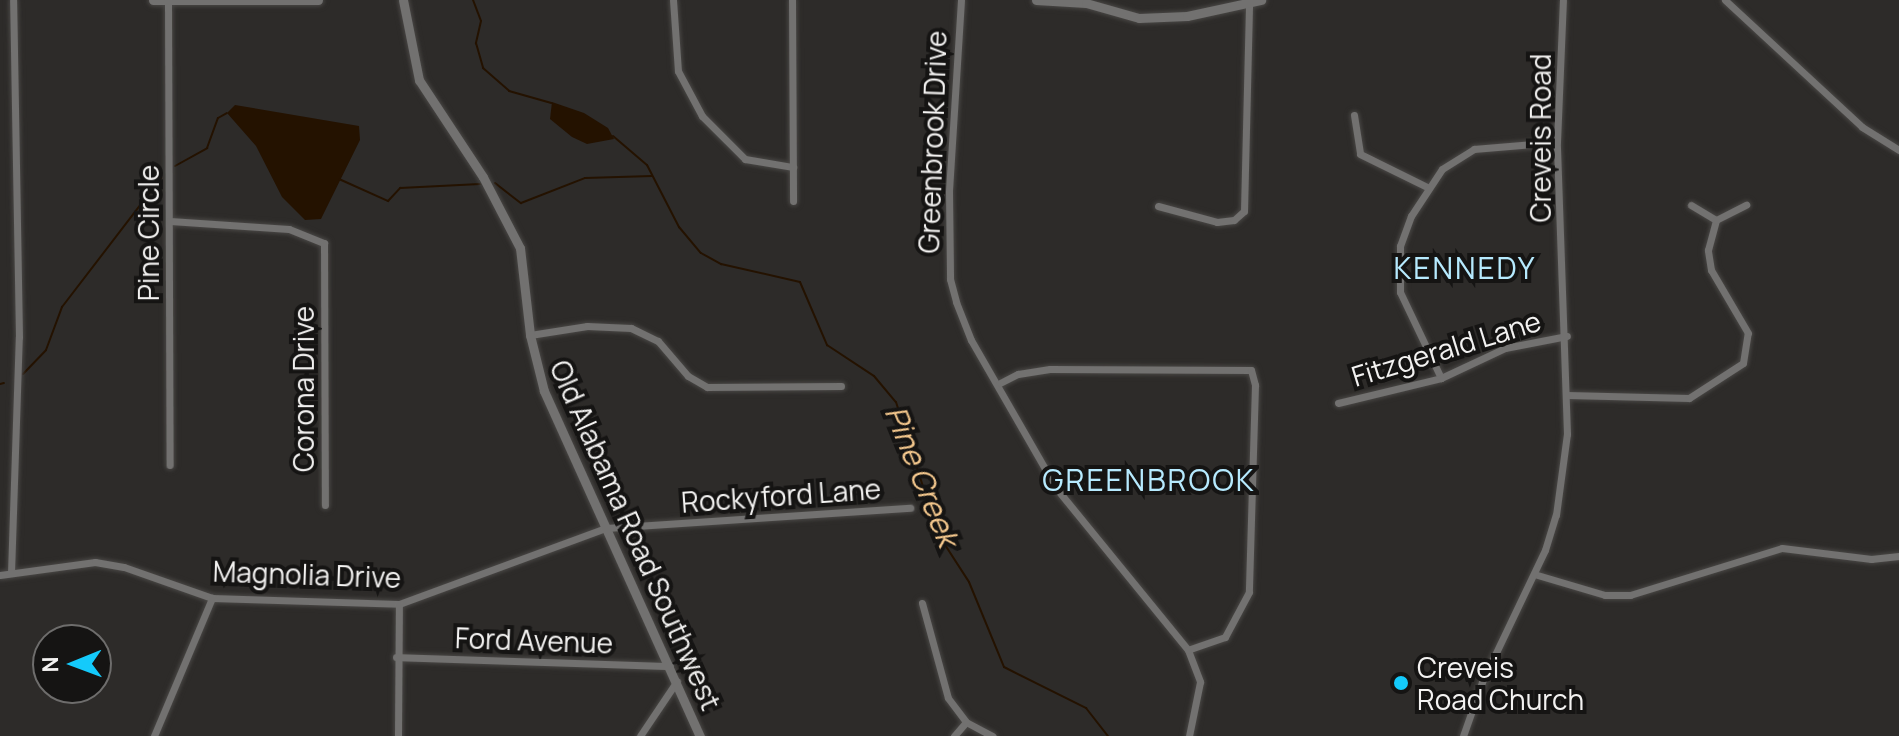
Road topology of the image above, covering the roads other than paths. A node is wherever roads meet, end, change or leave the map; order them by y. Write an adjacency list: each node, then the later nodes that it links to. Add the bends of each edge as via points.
1 (13, 0): 38 (street, via 19,337)
2 (153, 0): 12 (street)
3 (318, 0): 12 (street)
4 (403, 0): 26 (street, Old Alabama Road Southwest, via 419,80 483,177 520,248)
5 (673, 0): 18 (street, via 678,71 702,116 745,159)
6 (792, 0): 18 (street)
7 (961, 0): 29 (street, Greenbrook Drive, via 950,279 971,340)
8 (1036, 0): 13 (street)
9 (1261, 0): 14 (street)
10 (1563, 0): 16 (street, Creveis Road)
11 (1725, 0): 17 (street, via 1862,127)
12 (168, 1): 25 (street, Pine Circle)
13 (1086, 2): 14 (street, via 1139,18)
14 (1249, 5): 23 (street, via 1244,211 1234,220 1217,222)
15 (1354, 115): 19 (street, via 1360,154)
16 (1557, 142): 19 (street, via 1474,149 1442,169); 27 (street, Creveis Road)
17 (1899, 150)
18 (793, 167): 20 (street)
19 (1427, 187): 28 (street, via 1400,246 1397,273 1400,292)
20 (793, 201)
21 (1691, 205): 24 (street)
22 (1746, 205): 24 (street)
23 (1158, 206)
24 (1716, 220): 31 (street, via 1708,250 1711,270 1748,333 1743,363 1689,398)
25 (170, 221): 33 (street, Pine Circle); 34 (street, Corona Drive, via 312,235 324,243)
26 (530, 335): 30 (street, via 587,326 631,328 658,341 688,376 707,387); 36 (street, Old Alabama Road Southwest, via 544,391)
27 (1567, 336): 28 (street, Fitzgerald Lane, via 1505,348); 31 (street, Creveis Road)
28 (1441, 378): 32 (street, Fitzgerald Lane)
29 (1000, 383): 44 (street, Greenbrook Drive, via 1056,488); 44 (street, via 1031,370 1050,369 1251,370 1255,385 1249,592 1240,618 1225,637)
30 (841, 386)
31 (1567, 395): 39 (street, Creveis Road, via 1556,515)
32 (1338, 403)
33 (170, 465)
34 (325, 505)
35 (910, 508): 36 (street, Rockyford Lane)
36 (606, 528): 43 (street, Magnolia Drive); 46 (street, Old Alabama Road Southwest)
37 (1899, 556): 39 (street, via 1871,559 1782,548 1630,595 1592,592)
38 (11, 573): 40 (street, Magnolia Drive); 41 (street, Magnolia Drive, via 95,562)
39 (1534, 574): 56 (street, Creveis Road, via 1483,679)
40 (0, 575)
41 (212, 598): 43 (street, Magnolia Drive); 49 (street)
42 (922, 603): 48 (street, via 948,698)
43 (399, 604): 45 (street)
44 (1188, 650): 55 (street, Greenbrook Drive, via 1200,682)
45 (396, 657): 46 (street, Ford Avenue); 50 (street)
46 (670, 666): 47 (street, Old Alabama Road Southwest)
47 (677, 681): 51 (street); 52 (street, Old Alabama Road Southwest)
48 (966, 722): 53 (street); 54 (street)
49 (154, 736)
50 (398, 736)
51 (640, 736)
52 (700, 736)
53 (954, 736)
54 (992, 736)
55 (1189, 736)
56 (1463, 736)

